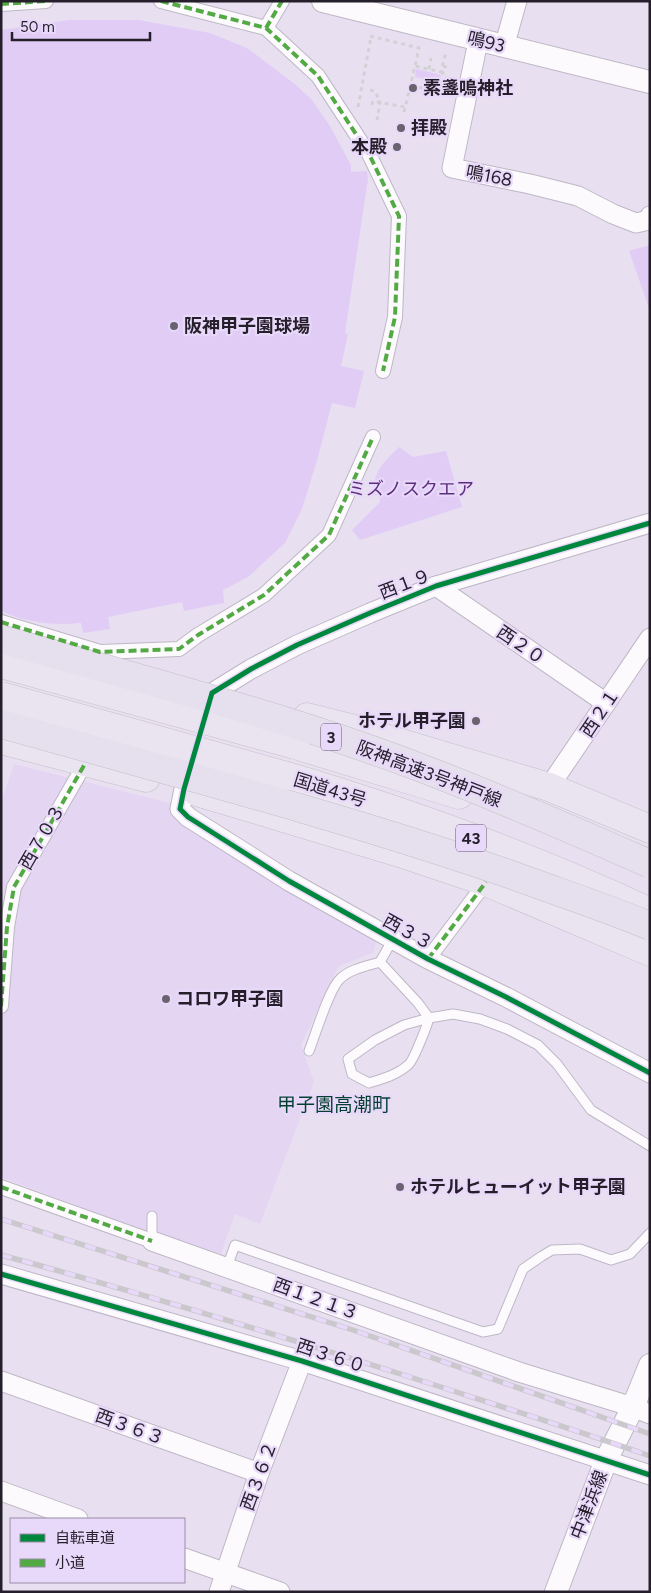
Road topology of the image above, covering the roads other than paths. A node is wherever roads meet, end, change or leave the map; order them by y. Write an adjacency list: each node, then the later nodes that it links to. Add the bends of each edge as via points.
1 (46, 1): 6 (street)
2 (161, 1): 7 (street)
3 (282, 1): 7 (street)
4 (323, 1): 8 (street, 鳴93)
5 (517, 1): 9 (street)
6 (1, 4)
7 (266, 28): 12 (street, via 318,76 369,154 399,216 395,317)
8 (480, 41): 9 (street, 鳴93); 11 (street, 鳴168, via 452,168 578,196 636,223)
9 (504, 47): 10 (street, 鳴93)
10 (650, 82)
11 (649, 218)
12 (383, 371)
13 (373, 437): 16 (street, via 329,535 264,595 179,649 100,652)
14 (650, 523): 15 (street, 西１９)
15 (436, 586): 20 (street, 西１９, via 297,645); 22 (street, 西２０)
16 (1, 622)
17 (1, 638): 20 (highway, via 162,682); 29 (highway, 阪神高速3号神戸線 / 3, bridge, via 273,717 416,766)
18 (650, 638): 22 (street, 西２１)
19 (1, 664): 30 (highway, 国道43号 / 43, bridge, via 296,745 466,798)
20 (214, 685): 26 (highway); 27 (street)
21 (1, 696): 32 (highway, 国道43号 / 43, bridge, via 348,794 571,877)
22 (606, 703): 26 (street, 西２１)
23 (1, 724): 33 (highway, bridge, via 343,820 615,911)
24 (1, 740): 25 (highway)
25 (86, 762): 27 (highway); 38 (street, 西７０３, via 14,886 6,927)
26 (549, 787): 28 (highway)
27 (184, 788): 31 (highway); 34 (street, 西３３, via 180,809 188,817 289,881)
28 (650, 829)
29 (650, 864)
30 (650, 870)
31 (486, 882): 35 (highway); 36 (street)
32 (650, 912)
33 (650, 926)
34 (393, 939): 36 (street, 西３３); 37 (lane)
35 (650, 952)
36 (428, 959): 41 (street, 西３３)
37 (380, 962): 39 (lane); 40 (lane, via 340,979 329,998)
38 (1, 1006)
39 (429, 1018): 39 (lane, via 410,1064 392,1076 369,1083 352,1074 348,1059 382,1036); 42 (lane, via 453,1014 480,1019 538,1046 557,1064 591,1110)
40 (309, 1051)
41 (650, 1073)
42 (650, 1146)
43 (1, 1187): 46 (street, 西１２１３)
44 (152, 1216): 46 (lane)
45 (650, 1233): 47 (lane, via 630,1254 611,1260 580,1249 552,1250 523,1268 498,1329 483,1332 235,1245)
46 (152, 1240): 47 (street, 西１２１３)
47 (227, 1267): 52 (street, 西１２１３, via 520,1372)
48 (1, 1274): 49 (street, 西３６０)
49 (302, 1361): 53 (street, 西３６０); 54 (street, 西３６２)
50 (650, 1364): 52 (street, 中津浜線)
51 (1, 1381): 54 (street, 西３６３)
52 (641, 1410): 53 (street, 中津浜線)
53 (606, 1460): 55 (street, 西３６０); 62 (street, 中津浜線)
54 (259, 1473): 59 (street, 西３６２)
55 (650, 1475)
56 (1, 1491): 57 (street)
57 (75, 1518)
58 (185, 1558): 59 (street)
59 (225, 1573): 60 (street, 西３６２); 61 (street)
60 (218, 1592)
61 (280, 1592)
62 (556, 1592)

